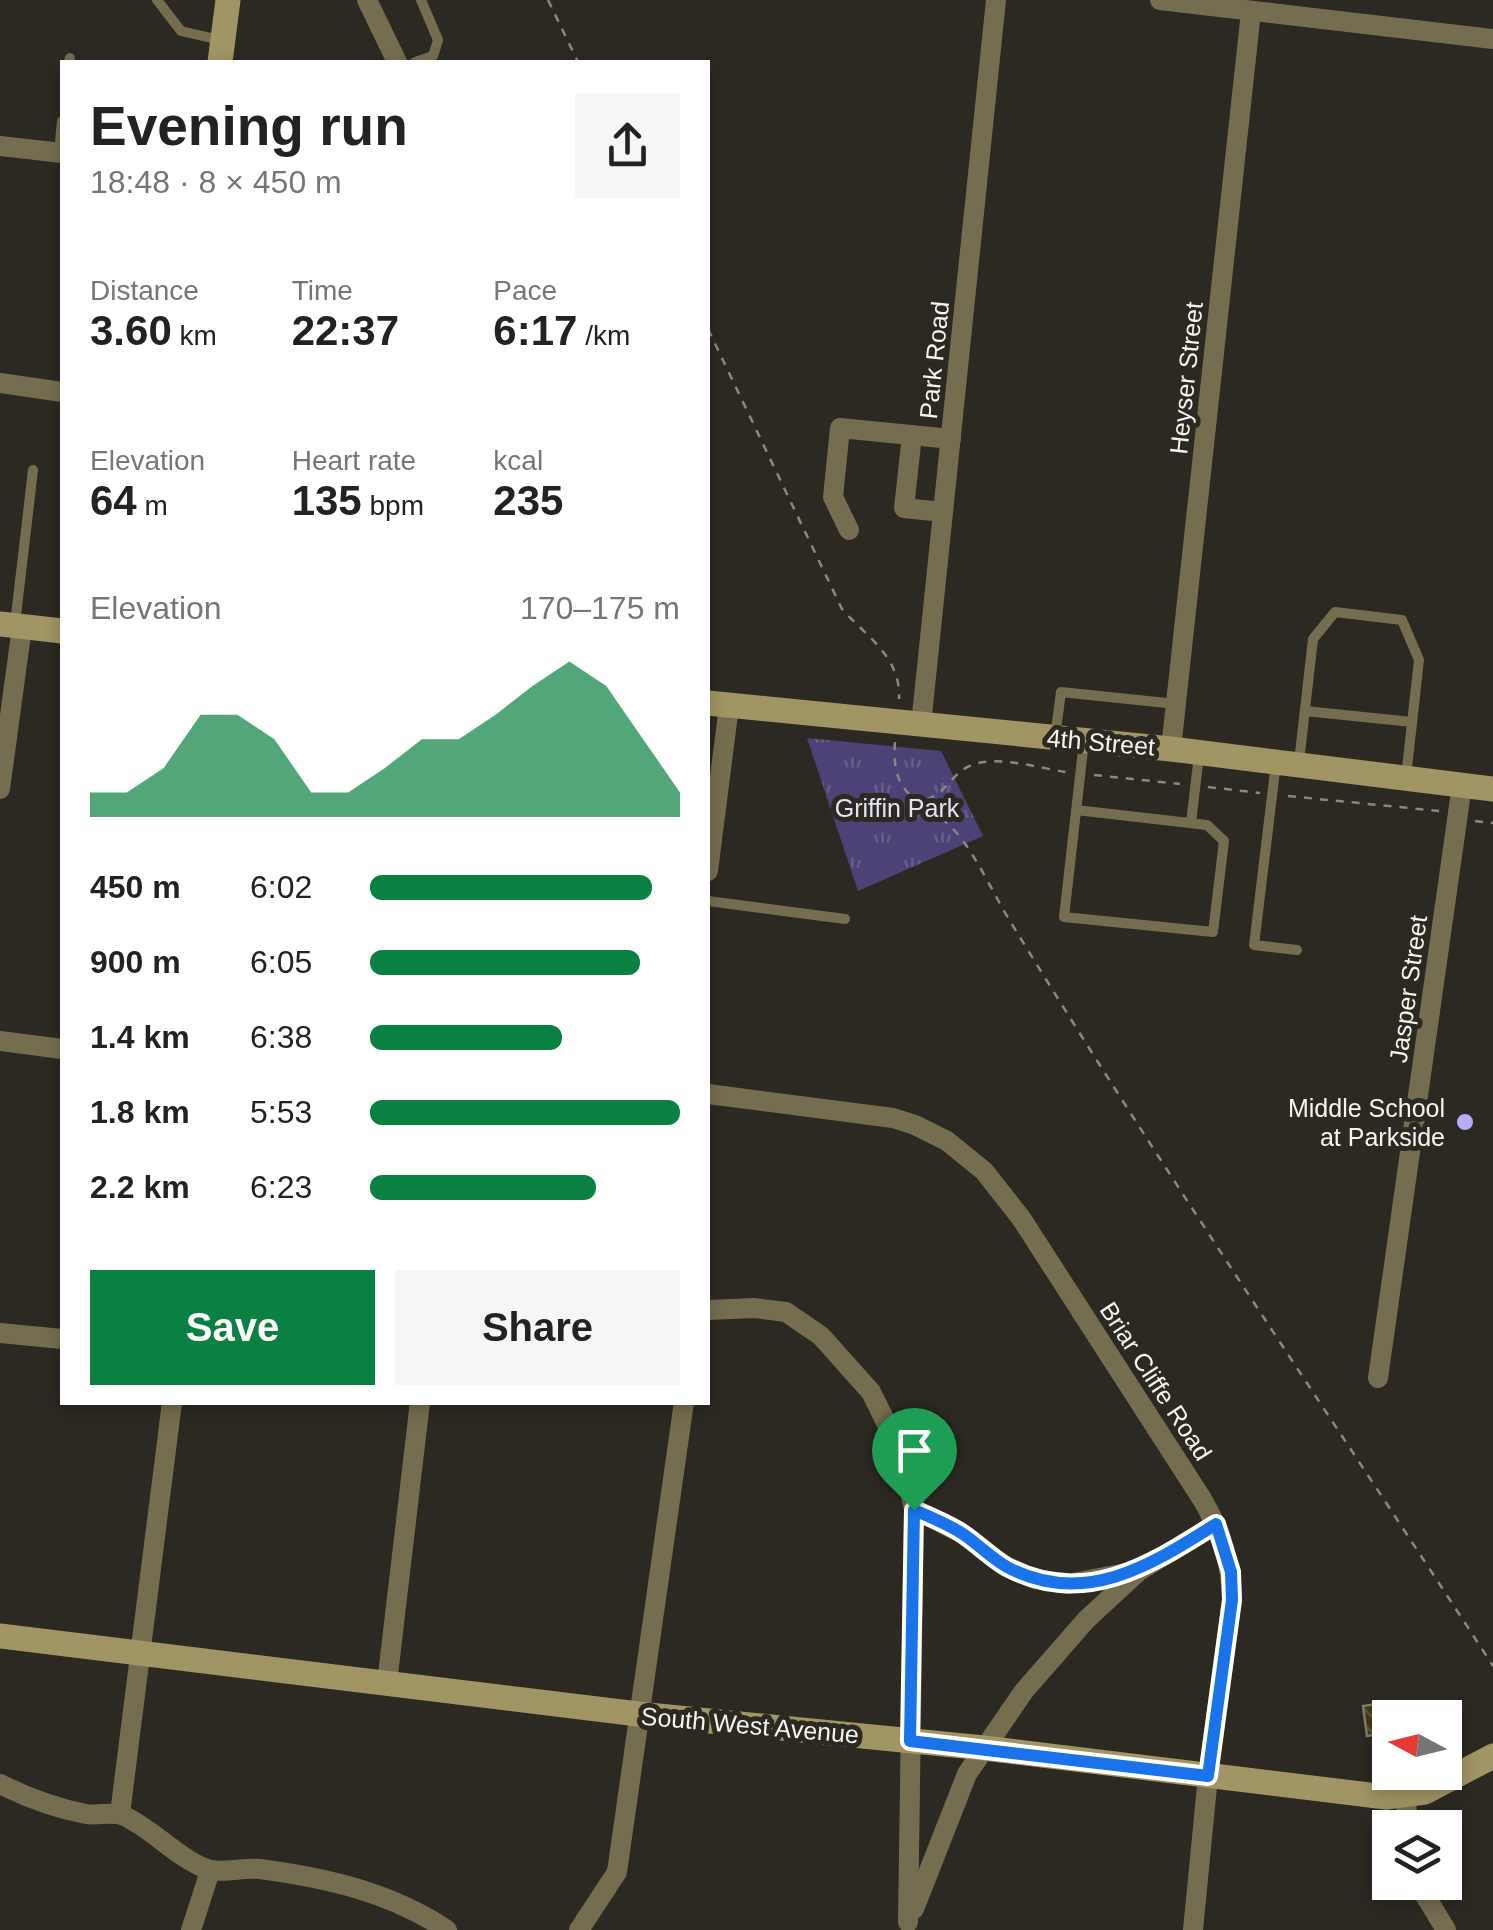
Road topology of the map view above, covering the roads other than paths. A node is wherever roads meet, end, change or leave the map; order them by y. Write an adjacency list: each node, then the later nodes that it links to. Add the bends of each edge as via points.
1 (157, 0): 10 (lane, via 182,32)
2 (228, 0): 10 (street)
3 (367, 0): 11 (street)
4 (421, 0): 12 (lane, via 438,40 434,56)
5 (996, 0): 18 (street, Park Road)
6 (1160, 0): 8 (street)
7 (1283, 8): 8 (street); 9 (street)
8 (1251, 12): 24 (street, Heyser Street)
9 (1493, 39)
10 (222, 51)
11 (396, 60)
12 (421, 60)
13 (0, 146): 14 (street)
14 (60, 153)
15 (0, 383): 16 (street)
16 (60, 392)
17 (912, 436): 18 (street); 20 (street, via 904,508); 21 (street, via 840,428 834,498)
18 (951, 440): 20 (street, Park Road)
19 (33, 470): 22 (lane)
20 (943, 512): 28 (street, Park Road)
21 (849, 530)
22 (12, 625): 23 (street); 37 (street)
23 (60, 632)
24 (1176, 704): 29 (lane, via 1060,692); 31 (street, Heyser Street)
25 (718, 705): 28 (street, 4th Street); 40 (street)
26 (1304, 711): 27 (lane); 27 (lane, via 1313,639 1336,612 1402,620 1420,660); 33 (lane)
27 (1412, 722): 34 (lane)
28 (921, 725): 29 (street, 4th Street)
29 (1055, 738): 30 (street, 4th Street)
30 (1084, 740): 31 (street, 4th Street); 38 (lane)
31 (1171, 749): 32 (street, 4th Street)
32 (1199, 752): 33 (street, 4th Street); 39 (lane)
33 (1287, 763): 34 (street, 4th Street); 43 (lane, via 1254,946)
34 (1406, 778): 35 (street, 4th Street)
35 (1462, 785): 36 (street, 4th Street); 50 (street, Jasper Street)
36 (1493, 788)
37 (0, 789)
38 (1076, 810): 39 (lane); 39 (lane, via 1064,917 1213,932 1224,841 1207,826)
39 (1191, 824)
40 (710, 839)
41 (710, 901): 42 (lane)
42 (845, 919)
43 (1297, 950)
44 (0, 1041): 45 (street)
45 (60, 1050)
46 (710, 1094): 55 (street, Briar Cliffe Road, via 893,1118 967,1156 1020,1218)
47 (710, 1310): 54 (street, via 786,1312 820,1336 871,1392 901,1454)
48 (0, 1332): 49 (street)
49 (60, 1340)
50 (1378, 1378)
51 (172, 1405): 58 (street)
52 (420, 1405): 59 (street)
53 (684, 1405): 60 (street)
54 (914, 1510): 56 (street, via 1036,1579 1068,1584); 61 (street)
55 (1216, 1524): 56 (street); 64 (street, Briar Cliffe Road, via 1232,1600)
56 (1139, 1571): 62 (street, via 1049,1662)
57 (0, 1636): 58 (street, South West Avenue)
58 (139, 1655): 59 (street, South West Avenue); 68 (street)
59 (387, 1682): 60 (street, South West Avenue)
60 (638, 1714): 61 (street, South West Avenue); 74 (street, via 616,1872)
61 (910, 1741): 62 (street, South West Avenue); 71 (street)
62 (984, 1748): 64 (street, South West Avenue); 71 (street, via 966,1774)
63 (1493, 1756): 66 (street, South West Avenue)
64 (1208, 1776): 66 (street, South West Avenue); 75 (street, Briar Cliffe Road)
65 (0, 1784): 68 (street, via 56,1807)
66 (1405, 1796): 67 (street)
67 (1407, 1810)
68 (120, 1814): 69 (street)
69 (210, 1870): 72 (street); 73 (street, via 308,1875 417,1910)
70 (1428, 1900): 76 (street)
71 (906, 1926)
72 (190, 1930)
73 (447, 1930)
74 (579, 1930)
75 (1192, 1930)
76 (1446, 1930)

